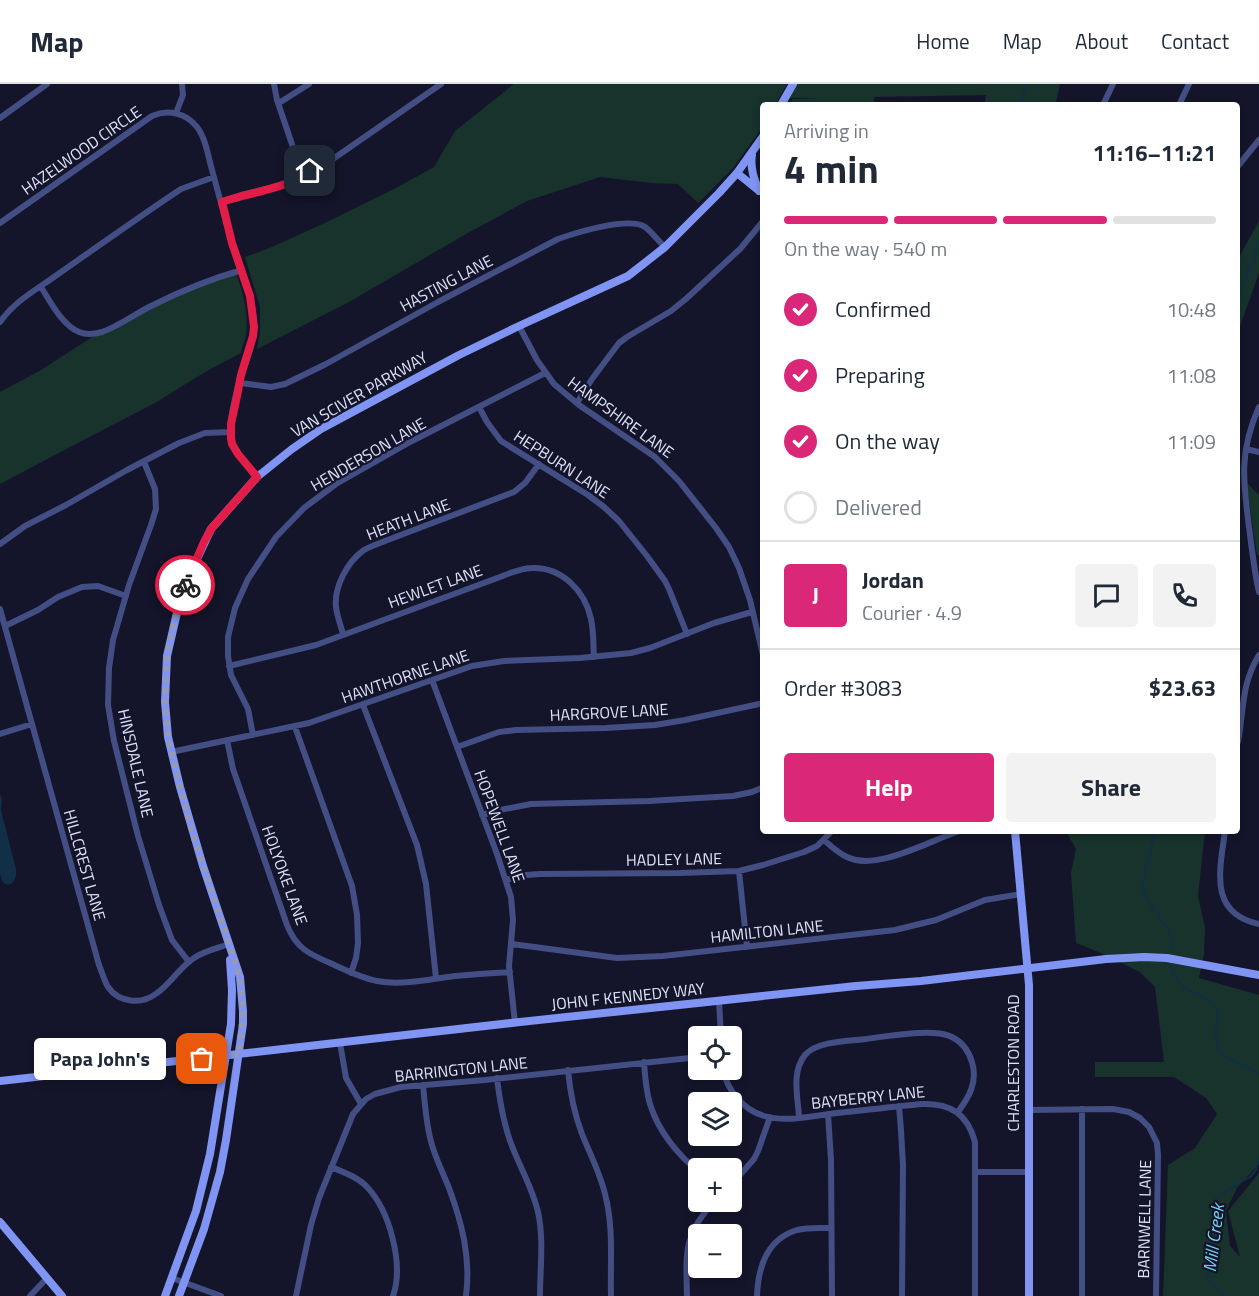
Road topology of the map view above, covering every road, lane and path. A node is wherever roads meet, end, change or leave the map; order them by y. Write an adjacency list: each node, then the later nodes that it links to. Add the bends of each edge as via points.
1 (47, 84): 14 (street)
2 (183, 84): 13 (street)
3 (274, 84): 12 (street)
4 (309, 84): 12 (street)
5 (441, 84): 19 (street, via 320,168)
6 (793, 84): 9 (street)
7 (1113, 84): 10 (street)
8 (1190, 84): 11 (street)
9 (783, 102)
10 (1104, 102)
11 (1181, 102)
12 (279, 103): 19 (street, via 298,162)
13 (176, 113): 21 (street, via 198,129); 25 (street, HAZELWOOD CIRCLE, via 152,116)
14 (0, 118)
15 (1259, 140): 18 (street)
16 (760, 141): 17 (street, VAN SCIVER PARKWAY)
17 (753, 152): 20 (street, VAN SCIVER PARKWAY); 22 (street, via 751,163)
18 (1240, 164)
19 (308, 172): 24 (street, via 282,185)
20 (737, 173): 23 (street); 27 (street, VAN SCIVER PARKWAY)
21 (214, 177): 24 (street); 29 (street, via 181,189)
22 (760, 191)
23 (760, 192)
24 (222, 202): 28 (street)
25 (0, 223)
26 (760, 225): 34 (street, via 687,298 619,343)
27 (665, 247): 31 (street, VAN SCIVER PARKWAY, via 628,276); 33 (street, HASTING LANE, via 638,224 568,236 285,384 271,387)
28 (242, 270): 29 (street, via 186,289 112,327 87,334 72,328); 33 (street, via 254,327)
29 (40, 287): 30 (street, via 16,303)
30 (0, 322)
31 (519, 326): 32 (street, HAMPSHIRE LANE); 42 (street, VAN SCIVER PARKWAY, via 321,429)
32 (545, 374): 34 (street, HAMPSHIRE LANE); 35 (street, HENDERSON LANE)
33 (240, 382): 37 (street)
34 (577, 403): 47 (street, HAMPSHIRE LANE, via 646,449 679,481 729,547 740,568)
35 (479, 407): 41 (street, HEPBURN LANE, via 501,441); 54 (street, HENDERSON LANE, via 363,468 319,495 297,514 276,537 243,588 228,637)
36 (1259, 407): 38 (street)
37 (230, 432): 40 (street, via 197,435); 42 (street, via 235,449)
38 (1246, 449): 39 (street); 44 (street, via 1243,478)
39 (1259, 452)
40 (144, 462): 43 (street, via 25,526); 45 (street, HINSDALE LANE, via 155,489 156,509)
41 (538, 464): 49 (street, HEATH LANE, via 514,492 385,540 357,556 343,576 336,599); 50 (street, HEPBURN LANE, via 596,500 619,521 669,589)
42 (257, 477): 65 (street, VAN SCIVER PARKWAY, via 211,529 178,604 166,673)
43 (0, 544)
44 (1259, 592)
45 (126, 596): 48 (street, via 98,586 82,587); 80 (street, HINSDALE LANE, via 109,668 112,732 161,911 172,940)
46 (0, 609): 48 (street, HILLCREST LANE)
47 (752, 612): 50 (street, HAWTHORNE LANE); 51 (street, HAMPSHIRE LANE)
48 (5, 626): 58 (street, HILLCREST LANE)
49 (344, 634): 53 (street, HEWLET LANE, via 534,568 558,574 582,597 591,619); 54 (street, HEWLET LANE, via 316,645)
50 (687, 634): 53 (street, HAWTHORNE LANE, via 641,651)
51 (760, 638)
52 (1259, 656): 59 (street, via 1245,684)
53 (594, 657): 55 (street, HAWTHORNE LANE, via 472,666)
54 (229, 666): 62 (street, HENDERSON LANE, via 248,710)
55 (432, 680): 57 (street, HAWTHORNE LANE); 64 (street, HOPEWELL LANE)
56 (760, 704): 64 (street, HARGROVE LANE, via 655,725 507,730)
57 (363, 705): 60 (street, HAWTHORNE LANE); 85 (street, via 417,845 426,884)
58 (32, 724): 61 (street); 80 (street, HILLCREST LANE, via 99,965 109,988 128,1001 150,998)
59 (1240, 725)
60 (295, 727): 62 (street, HAWTHORNE LANE); 83 (street, via 352,886 358,943)
61 (0, 734)
62 (253, 735): 63 (street, HAWTHORNE LANE)
63 (227, 740): 65 (street, HAWTHORNE LANE); 83 (street, HOLYOKE LANE, via 233,769 291,933 308,952)
64 (457, 747): 67 (street, HOPEWELL LANE)
65 (171, 752): 77 (street, VAN SCIVER PARKWAY)
66 (760, 789): 67 (street, via 733,796 531,804)
67 (482, 815): 74 (street, HOPEWELL LANE)
68 (829, 834): 72 (street, HADLEY LANE)
69 (952, 834): 72 (street, via 905,853 873,860 853,860)
70 (1015, 834): 75 (street, CHARLESTON ROAD)
71 (1225, 834): 76 (street, via 1220,888 1235,914)
72 (824, 840): 73 (street, HADLEY LANE, via 796,855)
73 (739, 870): 74 (street, HADLEY LANE, via 540,874); 79 (street)
74 (506, 880): 78 (street, HOPEWELL LANE, via 513,909)
75 (1021, 894): 79 (street, HAMILTON LANE, via 985,900 906,928); 81 (street, CHARLESTON ROAD)
76 (1259, 924)
77 (229, 944): 80 (street, HILLCREST LANE); 90 (street, VAN SCIVER PARKWAY, via 240,977 243,1024); 91 (street, VAN SCIVER PARKWAY, via 232,1008)
78 (512, 944): 79 (street, HAMILTON LANE, via 625,958); 82 (street, HOPEWELL LANE)
79 (747, 947)
80 (189, 962)
81 (1028, 968): 84 (street, JOHN F KENNEDY WAY, via 1144,957); 86 (street, JOHN F KENNEDY WAY); 102 (street, CHARLESTON ROAD)
82 (510, 972): 85 (street, HOLYOKE LANE); 87 (street, HOPEWELL LANE)
83 (351, 973): 85 (street, HOLYOKE LANE, via 388,982)
84 (1259, 975)
85 (436, 978)
86 (719, 1001): 87 (street, JOHN F KENNEDY WAY); 88 (street)
87 (515, 1023): 89 (street, JOHN F KENNEDY WAY)
88 (720, 1026)
89 (340, 1043): 90 (street, JOHN F KENNEDY WAY); 99 (street, via 346,1078)
90 (239, 1054): 91 (street, JOHN F KENNEDY WAY); 117 (street, VAN SCIVER PARKWAY, via 220,1172)
91 (226, 1056): 97 (street, JOHN F KENNEDY WAY); 116 (street, VAN SCIVER PARKWAY, via 205,1177)
92 (688, 1058): 93 (street, BARRINGTON LANE)
93 (644, 1062): 94 (street, BARRINGTON LANE); 107 (street, via 656,1119)
94 (568, 1070): 95 (street, BARRINGTON LANE); 127 (street, via 574,1109 610,1212)
95 (497, 1078): 98 (street, BARRINGTON LANE); 126 (street, via 506,1131 538,1212)
96 (726, 1080): 105 (street, BAYBERRY LANE, via 741,1102)
97 (0, 1081)
98 (423, 1085): 99 (street, BARRINGTON LANE, via 375,1094); 125 (street, via 433,1147 463,1228)
99 (361, 1104): 108 (street, via 348,1123)
100 (899, 1106): 103 (street, BAYBERRY LANE, via 931,1104); 104 (street, BAYBERRY LANE); 131 (street)
101 (1082, 1109): 102 (street, BARNWELL LANE); 134 (street); 135 (street, BARNWELL LANE, via 1129,1112 1145,1122 1155,1137)
102 (1029, 1110): 110 (street, CHARLESTON ROAD)
103 (958, 1112): 106 (street, via 972,1089 974,1073 970,1058 954,1038 920,1034 813,1048 799,1067); 109 (street, via 973,1134)
104 (828, 1114): 106 (street, BAYBERRY LANE); 114 (street)
105 (770, 1117): 106 (street, BAYBERRY LANE); 111 (street, via 754,1159)
106 (800, 1118)
107 (688, 1161)
108 (331, 1167): 123 (street, via 313,1216); 124 (street, via 361,1181 380,1206 396,1258)
109 (975, 1172): 110 (street); 132 (street)
110 (1028, 1172): 133 (street, CHARLESTON ROAD)
111 (742, 1173)
112 (705, 1212): 128 (street, via 690,1237)
113 (0, 1222): 115 (street)
114 (831, 1228): 129 (street, via 798,1230 775,1244 764,1258); 130 (street)
115 (47, 1278): 118 (street); 119 (street)
116 (172, 1278): 117 (street); 120 (street, VAN SCIVER PARKWAY)
117 (184, 1284): 121 (street, VAN SCIVER PARKWAY); 122 (street)
118 (30, 1296)
119 (62, 1296)
120 (165, 1296)
121 (179, 1296)
122 (221, 1296)
123 (296, 1296)
124 (393, 1296)
125 (466, 1296)
126 (540, 1296)
127 (611, 1296)
128 (687, 1296)
129 (757, 1296)
130 (832, 1296)
131 (903, 1296)
132 (975, 1296)
133 (1029, 1296)
134 (1082, 1296)
135 (1156, 1296)

